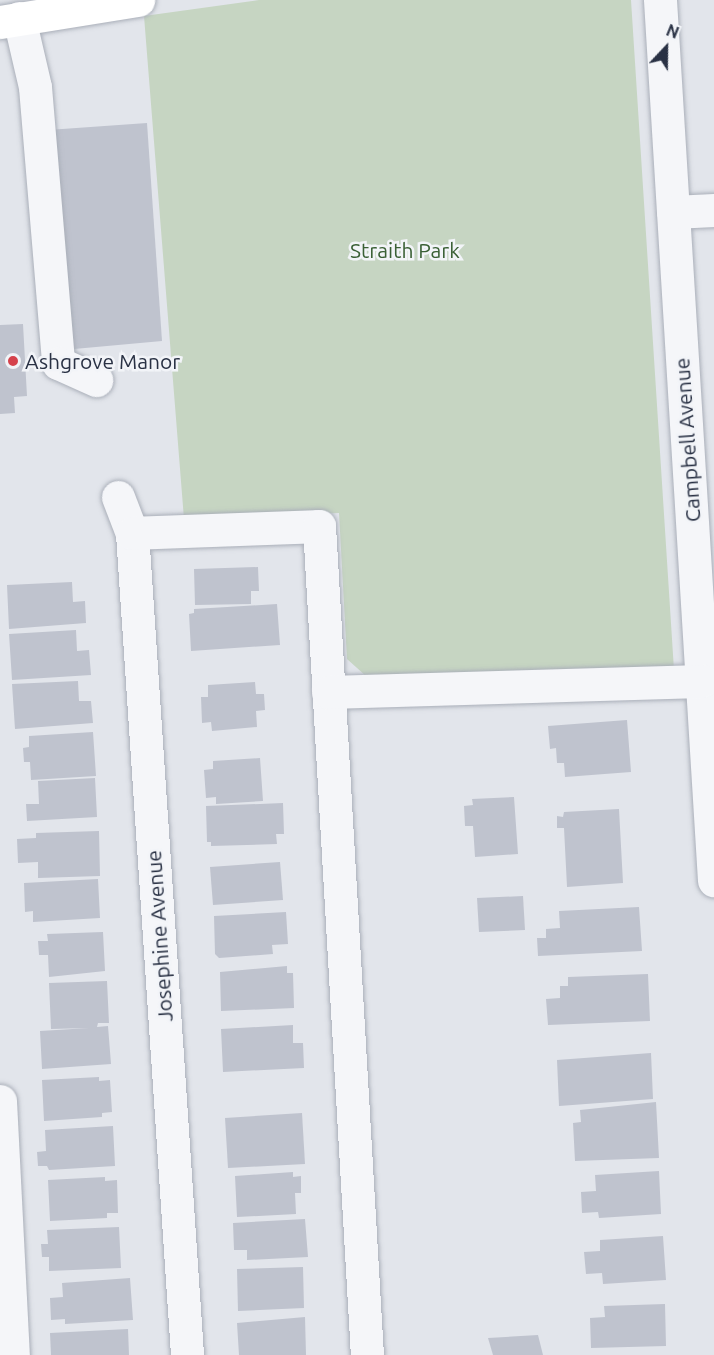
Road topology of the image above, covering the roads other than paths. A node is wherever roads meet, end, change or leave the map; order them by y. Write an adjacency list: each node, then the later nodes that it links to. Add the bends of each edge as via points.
1 (138, 0): 3 (main road)
2 (660, 0): 5 (street, Campbell Avenue)
3 (9, 20): 6 (street, via 35,87 58,363)
4 (714, 210): 5 (street)
5 (673, 212): 7 (street, Campbell Avenue)
6 (96, 380)
7 (702, 681): 8 (street); 9 (street, Campbell Avenue)
8 (328, 692): 12 (street, Josephine Avenue, via 319,526 126,516); 13 (street)
9 (714, 880)
10 (0, 1101): 11 (street)
11 (14, 1355)
12 (188, 1355)
13 (367, 1355)

